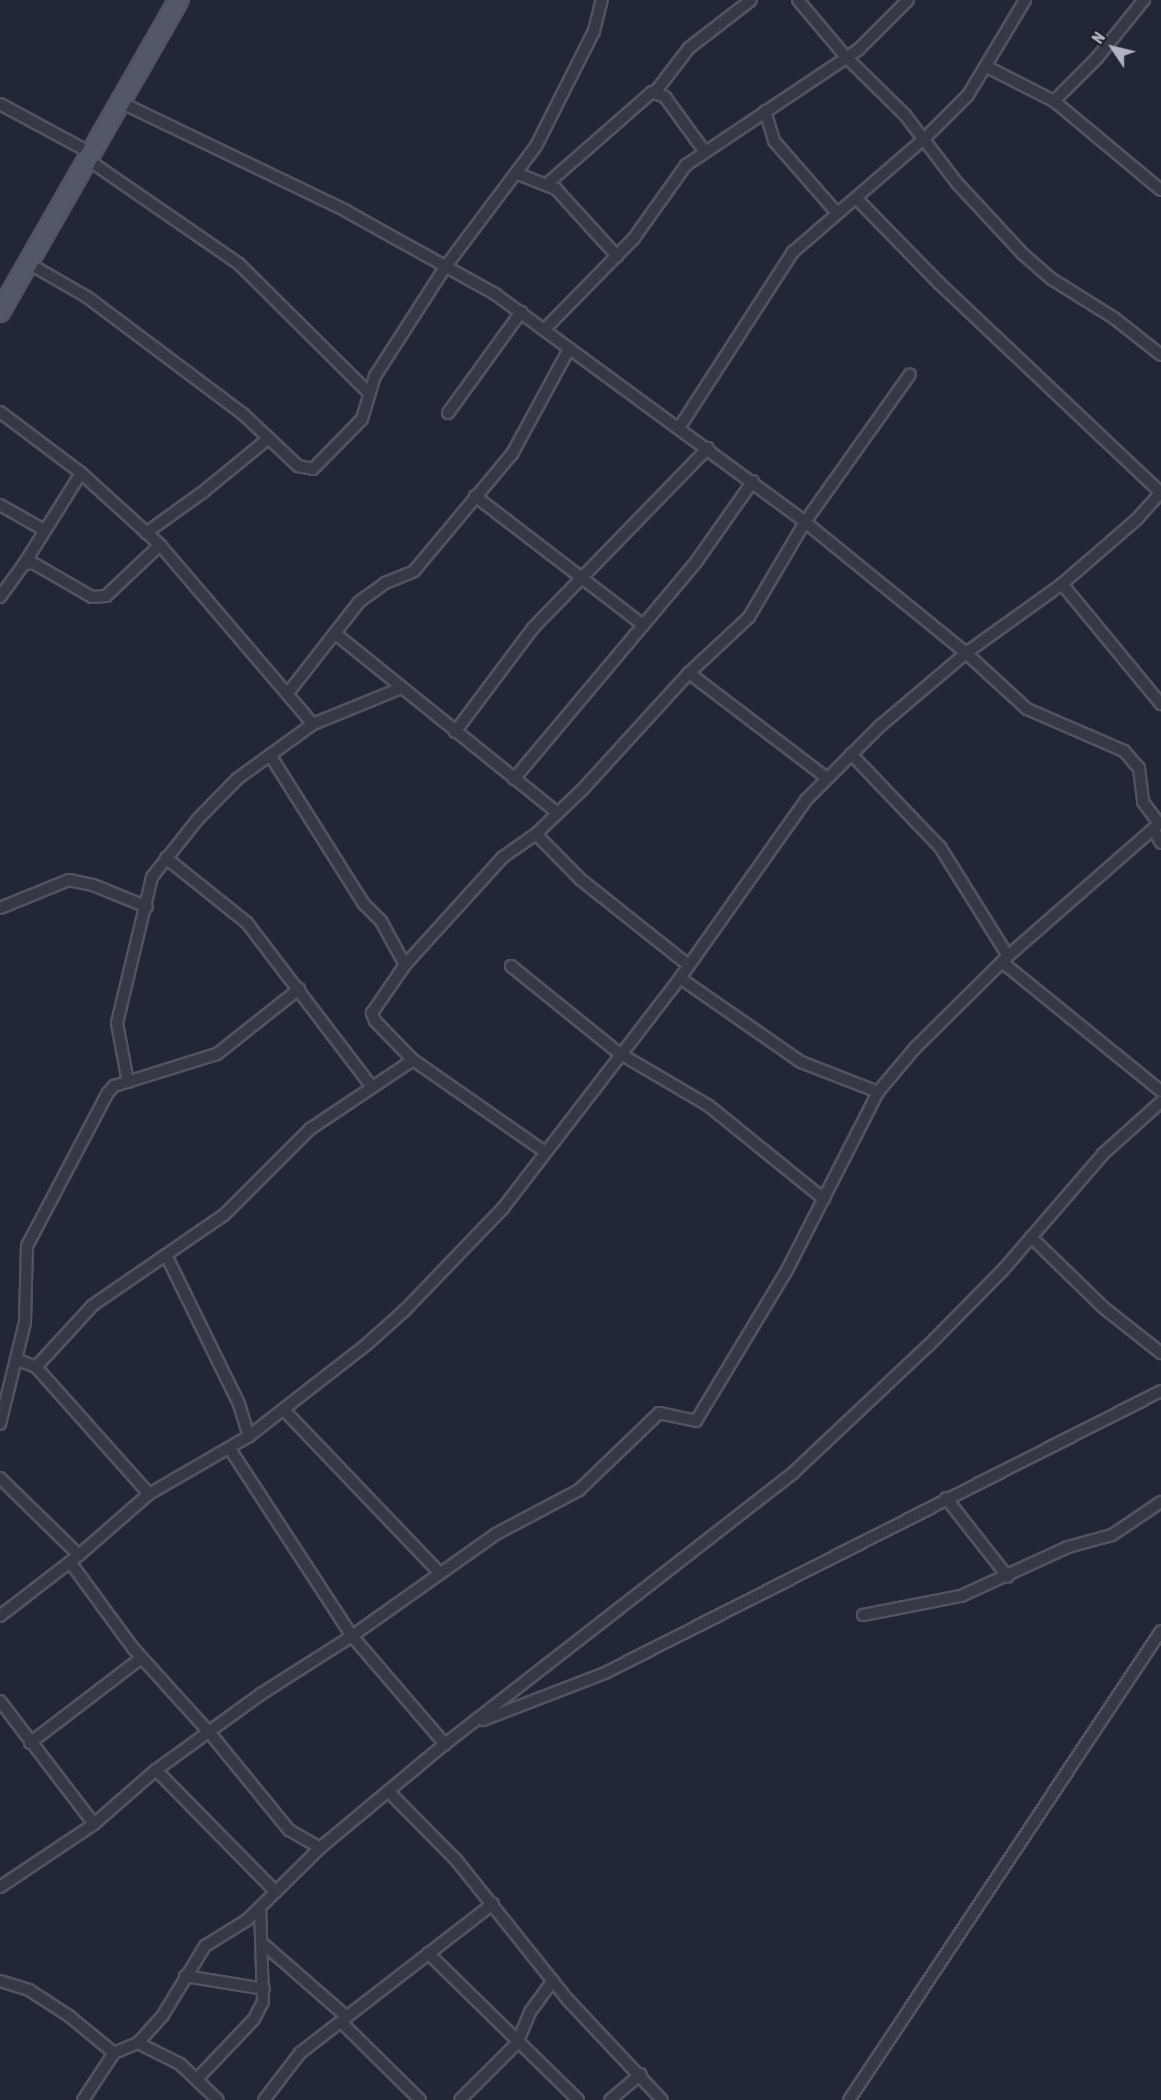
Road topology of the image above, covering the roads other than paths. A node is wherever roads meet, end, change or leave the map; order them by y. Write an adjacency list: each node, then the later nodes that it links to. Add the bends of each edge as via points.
1 (179, 0): 12 (main road)
2 (602, 0): 18 (street, via 594,31 552,121)
3 (751, 0): 10 (street, via 689,48)
4 (798, 0): 8 (street)
5 (908, 0): 8 (street, via 872,38)
6 (1025, 0): 9 (street)
7 (1144, 0): 11 (street, via 1097,58)
8 (846, 57): 14 (street); 15 (street)
9 (987, 67): 11 (street); 15 (street, via 968,95)
10 (656, 92): 16 (street, via 665,97); 19 (street)
11 (1053, 101): 20 (street)
12 (120, 102): 17 (main road); 25 (street, via 346,211)
13 (0, 104): 17 (street)
14 (765, 111): 16 (street); 22 (street, via 774,141)
15 (924, 138): 21 (street); 30 (street, via 957,183 1024,255 1050,278 1114,318)
16 (705, 152): 23 (street, via 674,177 646,224)
17 (89, 156): 24 (main road); 32 (street, via 239,264)
18 (518, 174): 19 (street); 25 (street)
19 (547, 184): 23 (street, via 576,209)
20 (1161, 190)
21 (856, 198): 22 (street); 40 (street, via 939,283)
22 (837, 213): 35 (street, via 793,252)
23 (617, 255): 28 (street)
24 (28, 263): 26 (main road); 36 (street, via 87,297 152,344)
25 (446, 266): 27 (street); 32 (street)
26 (0, 312)
27 (521, 312): 28 (street); 34 (street)
28 (545, 329): 29 (street)
29 (569, 350): 35 (street); 41 (street, via 518,445)
30 (1161, 355)
31 (910, 374): 43 (street)
32 (368, 393): 36 (street, via 367,408 357,427 313,469 298,466)
33 (0, 412): 38 (street)
34 (448, 413)
35 (679, 428): 37 (street)
36 (269, 438): 45 (street, via 204,492)
37 (708, 448): 39 (street); 48 (street)
38 (81, 473): 44 (street); 45 (street)
39 (753, 482): 43 (street); 51 (street, via 696,562)
40 (1161, 492): 49 (street, via 1137,519)
41 (475, 496): 48 (street); 52 (street, via 414,571 367,595)
42 (0, 505): 44 (street)
43 (805, 522): 53 (street); 54 (street, via 759,604)
44 (44, 530): 47 (street)
45 (146, 532): 46 (street)
46 (160, 545): 47 (street, via 116,589 99,598 40,564); 56 (street)
47 (24, 564): 50 (street)
48 (582, 580): 51 (street); 59 (street, via 533,628)
49 (1062, 584): 53 (street); 57 (street)
50 (0, 597)
51 (643, 625): 63 (street)
52 (337, 635): 55 (street); 56 (street)
53 (966, 653): 60 (street); 65 (street, via 1027,709 1124,752 1139,768 1143,802)
54 (689, 673): 62 (street); 64 (street, via 617,754)
55 (401, 688): 58 (street); 59 (street)
56 (288, 693): 58 (street)
57 (1161, 704)
58 (313, 724): 61 (street)
59 (455, 732): 63 (street)
60 (851, 754): 62 (street); 71 (street, via 940,847)
61 (270, 755): 68 (street, via 237,779); 72 (street, via 364,904 381,921)
62 (827, 778): 73 (street, via 798,810)
63 (514, 779): 64 (street)
64 (556, 812): 66 (street)
65 (1158, 825): 67 (street); 71 (street)
66 (536, 834): 72 (street, via 503,857); 73 (street, via 631,923)
67 (1161, 843)
68 (166, 858): 69 (street, via 149,883); 76 (street, via 236,912)
69 (147, 907): 70 (street, via 93,885 69,880); 79 (street, via 128,965 117,1023)
70 (0, 908)
71 (1005, 959): 81 (street); 82 (street, via 915,1048)
72 (405, 965): 78 (street, via 372,1017)
73 (688, 965): 75 (street)
74 (511, 966): 77 (street)
75 (680, 978): 77 (street); 82 (street, via 801,1062)
76 (299, 989): 79 (street, via 217,1054); 80 (street)
77 (620, 1053): 84 (street); 85 (street, via 709,1106)
78 (413, 1060): 80 (street); 84 (street)
79 (128, 1082): 89 (street, via 114,1086 107,1094 32,1235 25,1256 25,1322)
80 (372, 1087): 87 (street, via 310,1129 224,1215)
81 (1161, 1091)
82 (878, 1092): 85 (street)
83 (1161, 1102): 86 (street, via 1103,1154)
84 (545, 1152): 92 (street, via 503,1208 413,1302 366,1346)
85 (824, 1199): 101 (street, via 700,1417 693,1422 659,1413 579,1490 496,1533)
86 (1031, 1237): 88 (street, via 1104,1308); 109 (street, via 928,1346 793,1473)
87 (166, 1255): 90 (street, via 93,1305); 94 (street, via 239,1404)
88 (1161, 1353)
89 (18, 1360): 90 (street); 93 (street)
90 (36, 1366): 97 (street)
91 (1161, 1391): 98 (street)
92 (284, 1410): 94 (street); 101 (street)
93 (0, 1424)
94 (249, 1436): 95 (street)
95 (230, 1449): 97 (street); 106 (street)
96 (0, 1478): 100 (street)
97 (149, 1494): 100 (street)
98 (946, 1498): 102 (street); 109 (street, via 605,1673)
99 (1161, 1502): 102 (street, via 1112,1535 1068,1546)
100 (74, 1558): 104 (street); 107 (street)
101 (439, 1572): 106 (street)
102 (1008, 1577): 103 (street, via 961,1596)
103 (863, 1615)
104 (0, 1616)
105 (1161, 1631): 133 (street, via 948,1946)
106 (352, 1636): 110 (street); 112 (street)
107 (141, 1658): 110 (street); 111 (street)
108 (1, 1705): 111 (street)
109 (471, 1725): 112 (street)
110 (209, 1732): 113 (street); 116 (street, via 291,1833)
111 (30, 1743): 115 (street)
112 (445, 1744): 114 (street)
113 (156, 1770): 115 (street); 118 (street)
114 (388, 1791): 116 (street); 119 (street)
115 (94, 1824): 117 (street)
116 (320, 1848): 118 (street)
117 (0, 1887)
118 (276, 1892): 120 (street)
119 (493, 1904): 122 (street); 124 (street)
120 (260, 1908): 121 (street); 123 (street, via 205,1946)
121 (261, 1942): 126 (street); 127 (street)
122 (428, 1953): 127 (street); 129 (street)
123 (185, 1976): 126 (street); 128 (street, via 170,2006)
124 (553, 1980): 129 (street, via 530,2012); 131 (street)
125 (0, 1981): 130 (street, via 29,1990 69,2016)
126 (264, 1989): 132 (street, via 254,2019)
127 (344, 2020): 136 (street, via 300,2053); 137 (street)
128 (138, 2043): 130 (street); 132 (street)
129 (517, 2043): 138 (street); 139 (street)
130 (114, 2054): 134 (street)
131 (641, 2074): 140 (street); 141 (street)
132 (198, 2078): 135 (street)
133 (855, 2098)
134 (83, 2100)
135 (218, 2100)
136 (264, 2100)
137 (420, 2100)
138 (460, 2100)
139 (578, 2100)
140 (610, 2100)
141 (662, 2100)

